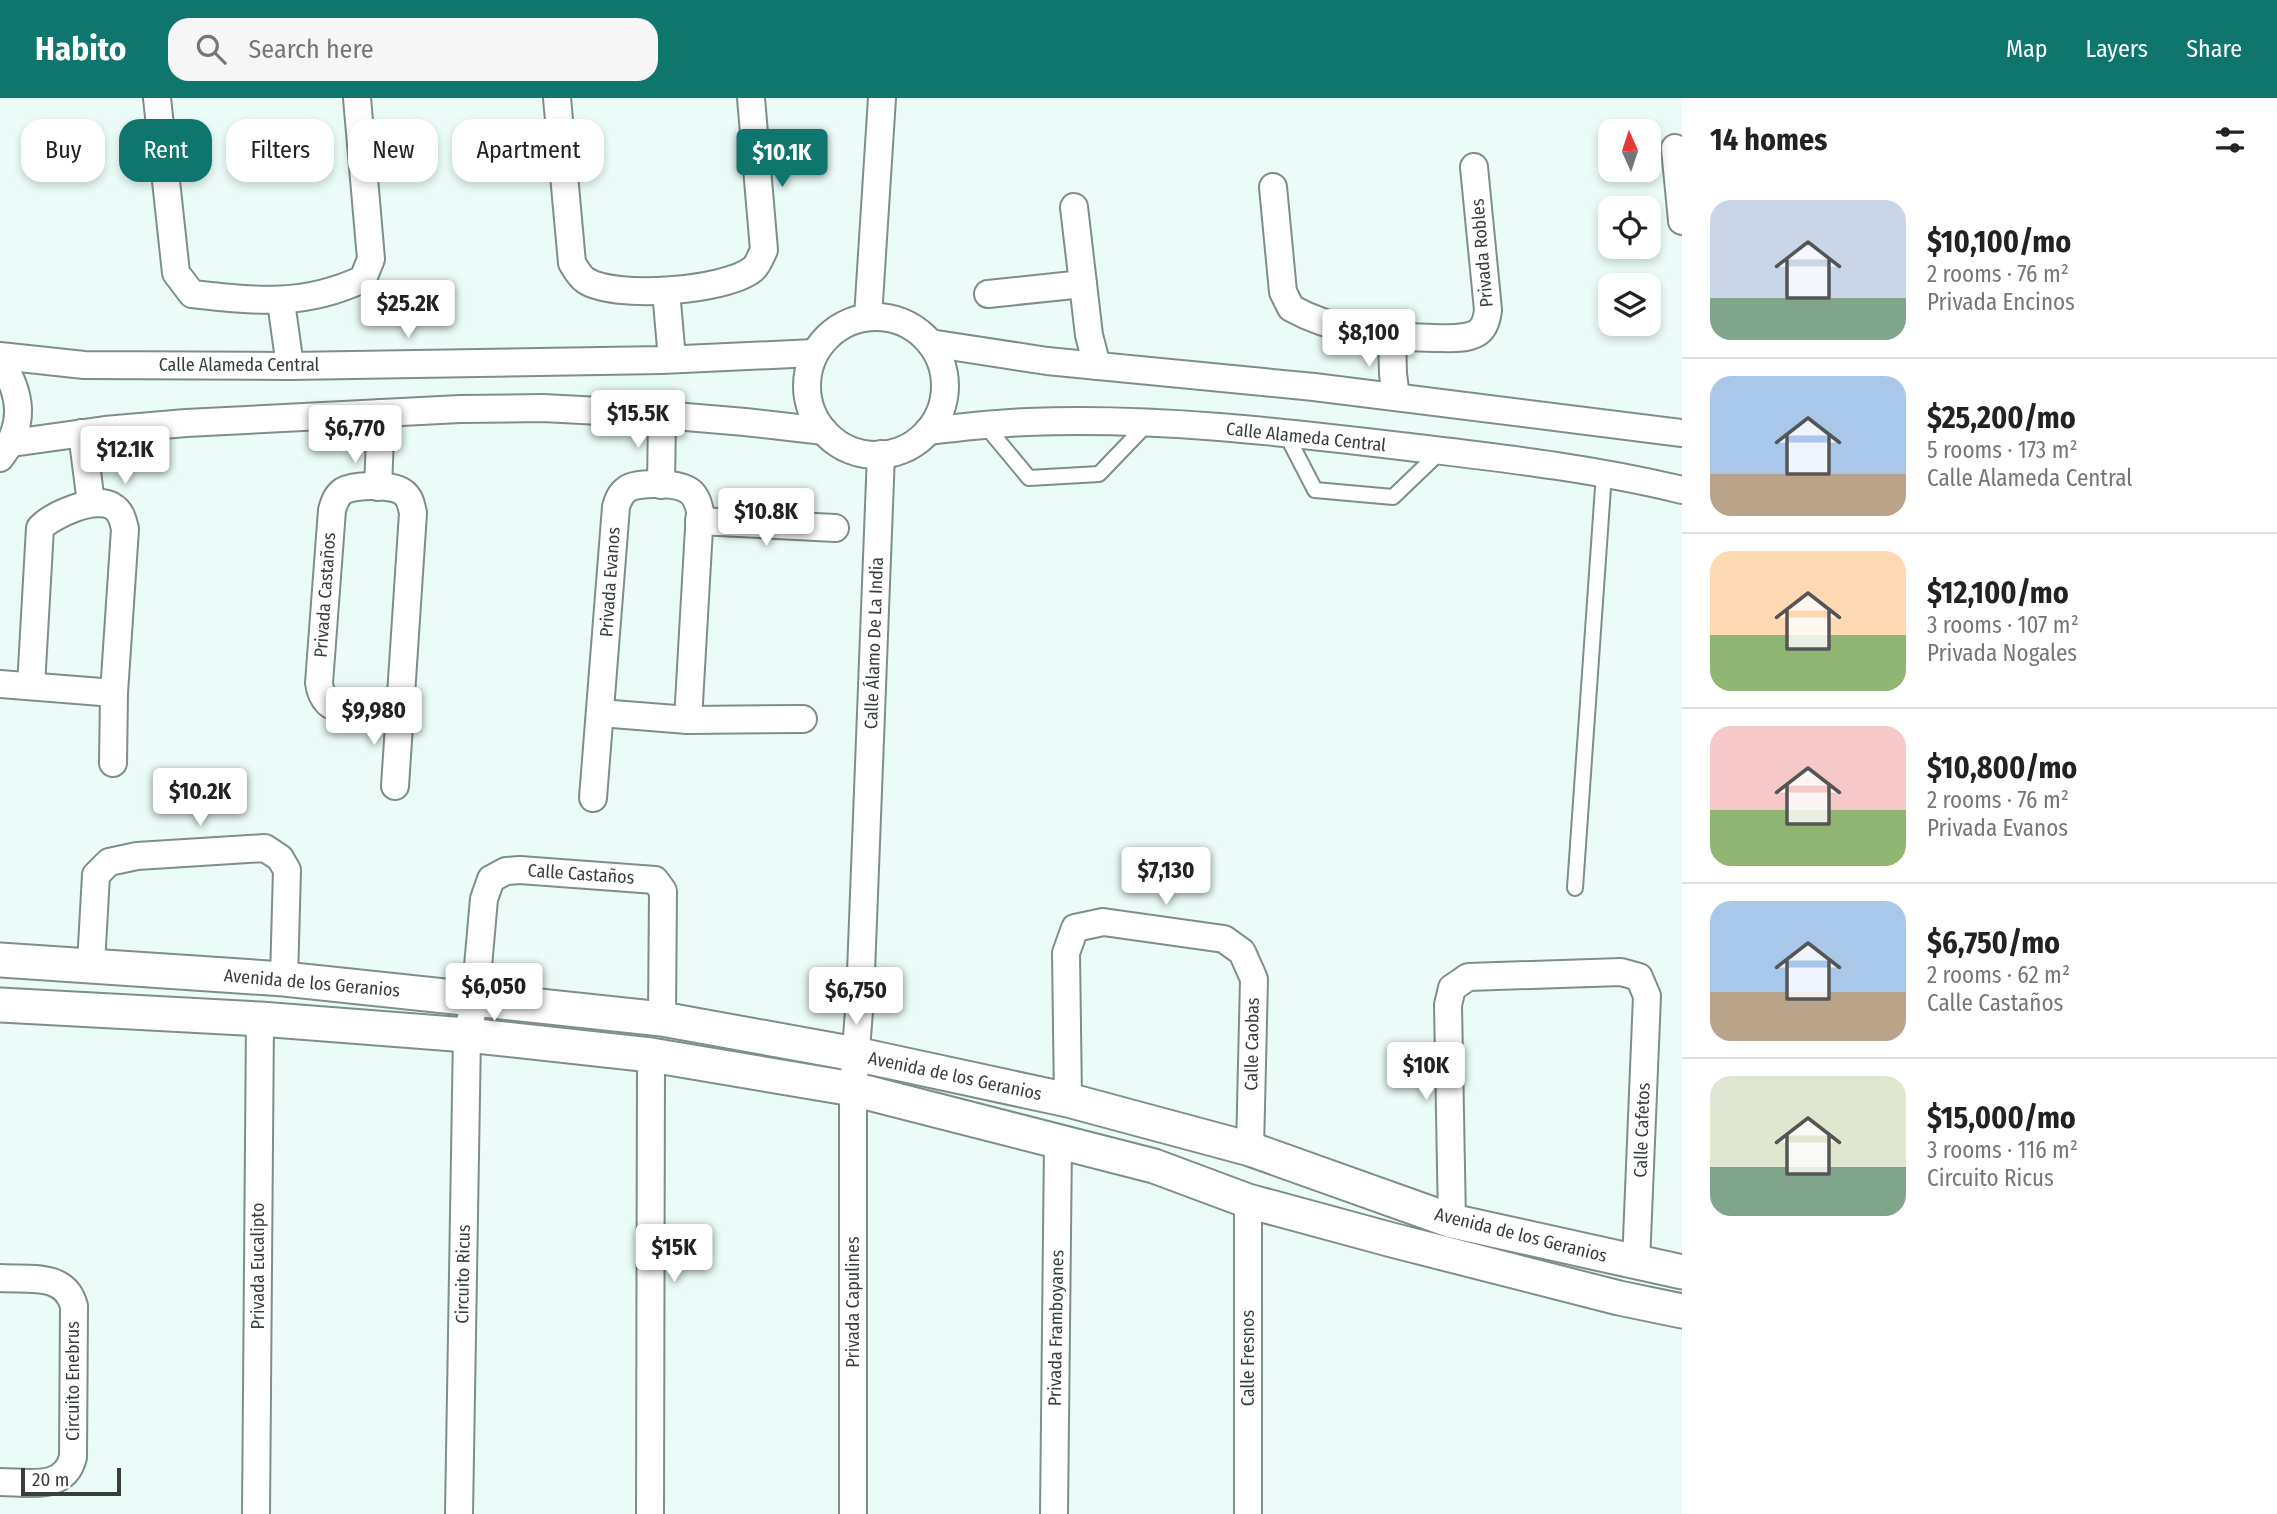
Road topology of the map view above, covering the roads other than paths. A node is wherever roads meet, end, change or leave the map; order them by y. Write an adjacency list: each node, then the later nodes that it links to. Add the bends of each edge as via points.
1 (157, 98): 14 (street, via 176,273 192,294)
2 (357, 98): 14 (street, via 371,259 363,279 340,290)
3 (556, 98): 12 (street, via 572,263 583,279 605,289)
4 (751, 98): 12 (street, via 764,250 755,268 733,280)
5 (882, 98): 15 (street)
6 (1675, 148): 10 (street)
7 (1474, 167): 16 (street, Privada Robles, via 1486,322 1479,333 1466,337)
8 (1273, 187): 16 (street, Privada Robles, via 1283,292 1291,308 1365,334)
9 (1074, 207): 11 (street)
10 (1682, 221)
11 (1083, 284): 13 (street); 22 (street)
12 (666, 291): 20 (street)
13 (988, 294)
14 (281, 302): 21 (street)
15 (868, 317): 17 (street, via 903,322); 18 (street, via 836,329)
16 (1392, 336): 23 (street)
17 (930, 343): 22 (street); 29 (street, via 940,360 944,397)
18 (814, 353): 20 (street, Calle Alameda Central); 28 (street, via 808,369 808,402)
19 (0, 358): 21 (street, Calle Alameda Central, via 84,365); 33 (street, via 14,382 19,412)
20 (672, 359): 21 (street, Calle Alameda Central)
21 (290, 366)
22 (1097, 366): 23 (street)
23 (1396, 397): 32 (street)
24 (381, 413): 25 (street, via 542,408); 31 (street); 38 (street)
25 (662, 415): 28 (street); 37 (street)
26 (1148, 423): 27 (street, Calle Alameda Central); 27 (lane, via 1099,474 1029,478); 30 (street, Calle Alameda Central)
27 (985, 425): 29 (street, Calle Alameda Central)
28 (824, 431): 35 (street, via 850,450)
29 (928, 431): 35 (street, via 899,451)
30 (1285, 432): 34 (street, Calle Alameda Central); 34 (lane, via 1315,490 1393,497)
31 (82, 433): 33 (street); 40 (street)
32 (1682, 433)
33 (6, 450)
34 (1441, 451): 36 (street, Calle Alameda Central)
35 (881, 454): 62 (street, Calle Álamo De La India)
36 (1604, 473): 39 (street, Calle Alameda Central); 53 (lane)
37 (661, 485): 41 (street, Privada Evanos, via 688,489 697,499); 47 (street, Privada Evanos, via 629,487 616,508)
38 (378, 487): 46 (street, Privada Castaños, via 401,491 410,500 413,513); 46 (street, Privada Castaños, via 345,490 332,510 319,683 321,695 330,705)
39 (1682, 490)
40 (91, 503): 44 (street, via 55,516 40,528); 45 (street, via 112,505 122,515 125,529)
41 (699, 521): 42 (street); 49 (street, Privada Evanos)
42 (835, 528)
43 (0, 684): 44 (street)
44 (31, 686): 45 (street)
45 (114, 693): 50 (street)
46 (400, 713): 51 (street, Privada Castaños)
47 (600, 713): 49 (street); 52 (street, Privada Evanos)
48 (803, 719): 49 (street)
49 (688, 720)
50 (113, 763)
51 (395, 786)
52 (593, 798)
53 (1575, 888)
54 (0, 960): 55 (street, Avenida de los Geranios)
55 (91, 964): 56 (street, Avenida de los Geranios); 56 (street, via 96,875 109,862 265,848 280,858 287,870)
56 (284, 979): 57 (street, Avenida de los Geranios)
57 (475, 1000): 60 (street, Avenida de los Geranios); 60 (street, Calle Castaños, via 484,899 491,878 506,870 624,876 655,880 663,891); 61 (street, Circuito Ricus)
58 (0, 1005): 59 (street, Avenida de los Geranios)
59 (260, 1019): 61 (street, Avenida de los Geranios); 75 (street, Privada Eucalipto)
60 (662, 1019): 62 (street, Avenida de los Geranios)
61 (467, 1035): 63 (street, Avenida de los Geranios); 76 (street, Circuito Ricus)
62 (855, 1054): 64 (street); 65 (street, Avenida de los Geranios)
63 (651, 1055): 64 (street, Avenida de los Geranios); 77 (street)
64 (853, 1089): 66 (street, Avenida de los Geranios); 78 (street, Privada Capulines)
65 (1068, 1100): 67 (street, Avenida de los Geranios); 67 (street, Calle Caobas, via 1066,953 1075,928 1103,922 1224,939 1242,952 1254,979)
66 (1058, 1142): 68 (street, Avenida de los Geranios, via 1153,1166); 79 (street, Privada Framboyanes)
67 (1250, 1149): 69 (street, Avenida de los Geranios)
68 (1248, 1201): 73 (street, Avenida de los Geranios); 80 (street, Calle Fresnos)
69 (1452, 1222): 70 (street, Avenida de los Geranios); 70 (street, Calle Cafetos, via 1448,1004 1452,988 1468,978 1621,972 1639,977 1647,996)
70 (1636, 1263): 71 (street, Avenida de los Geranios)
71 (1682, 1272)
72 (0, 1278): 74 (street, Circuito Enebrus, via 62,1285 74,1306 70,1469 48,1482)
73 (1682, 1311)
74 (0, 1482)
75 (256, 1514)
76 (459, 1514)
77 (650, 1514)
78 (853, 1514)
79 (1054, 1514)
80 (1248, 1514)

